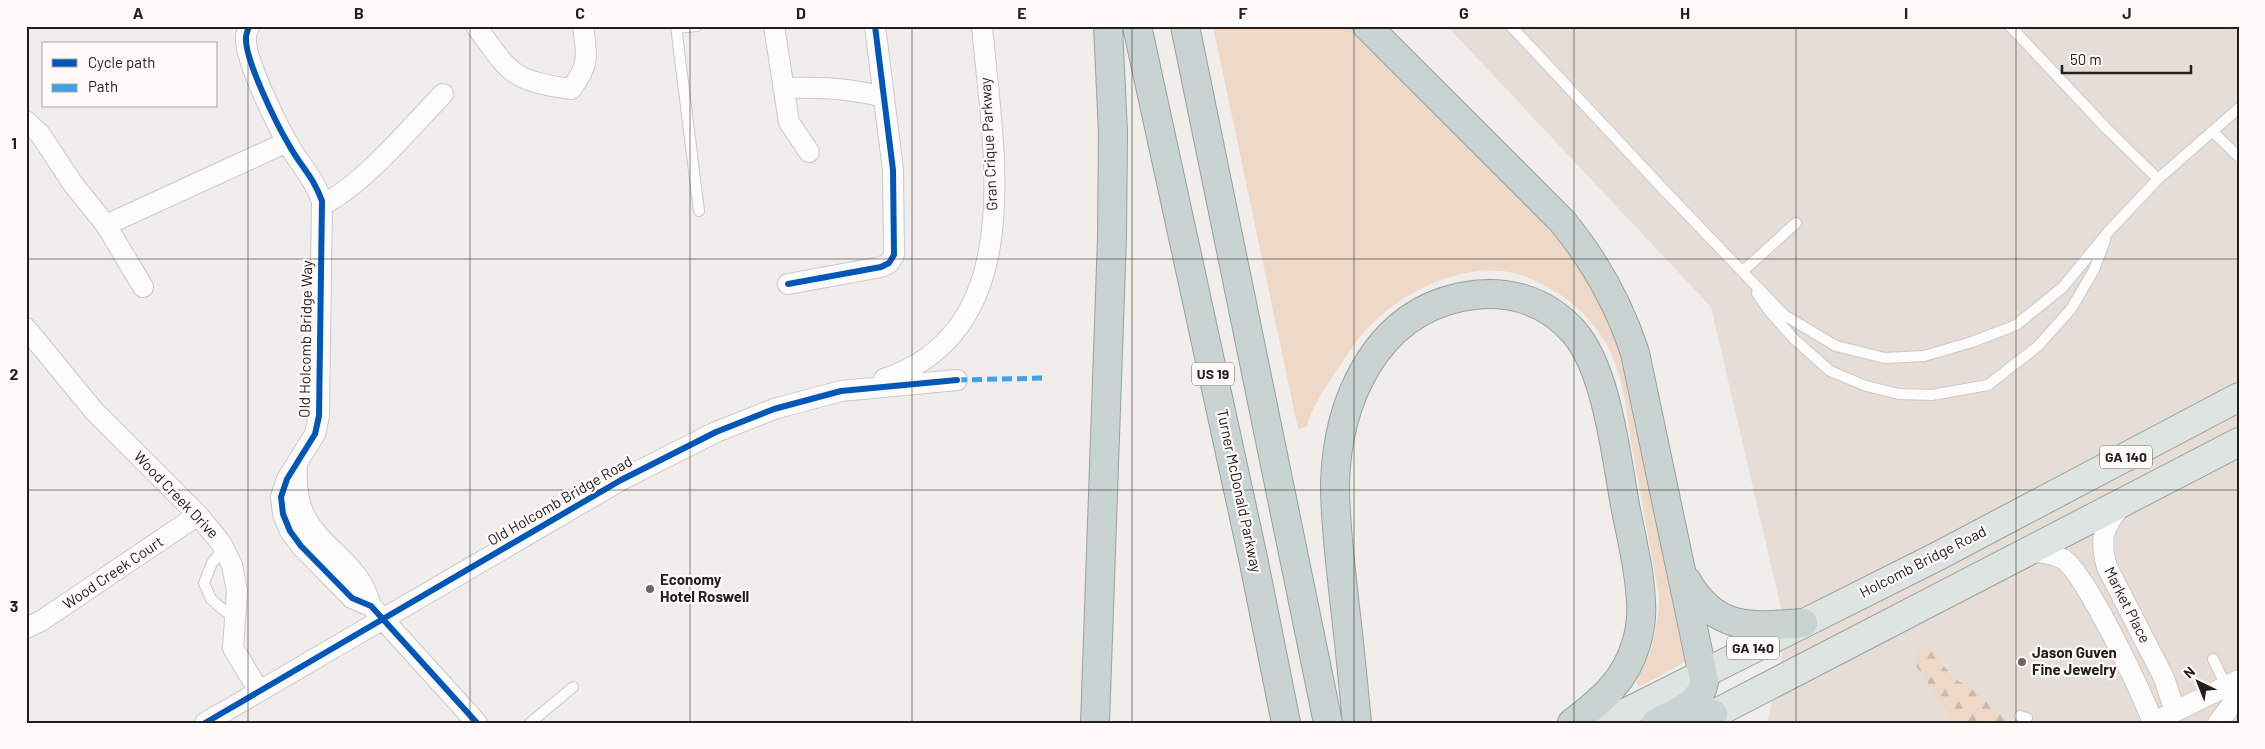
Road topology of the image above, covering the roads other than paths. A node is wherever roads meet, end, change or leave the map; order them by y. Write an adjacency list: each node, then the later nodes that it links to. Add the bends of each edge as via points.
1 (249, 26): 21 (street, Old Holcomb Bridge Way, via 247,49 272,114)
2 (476, 26): 3 (street, via 504,65 519,78 535,84 571,89 583,74 587,55)
3 (583, 26)
4 (697, 26): 14 (lane)
5 (774, 26): 15 (street)
6 (875, 26): 17 (street)
7 (982, 26): 35 (street, Gran Crique Parkway, via 994,198 988,257 980,290 956,331 928,357 890,377)
8 (1108, 26): 58 (highway, via 1113,133 1112,237)
9 (1138, 26): 59 (highway, Turner McDonald Parkway / US 19)
10 (1185, 26): 60 (highway, US 19)
11 (1367, 26): 42 (highway, via 1562,221 1599,272 1623,319 1635,353)
12 (1511, 26): 30 (lane)
13 (2010, 26): 24 (lane)
14 (677, 27): 26 (lane)
15 (783, 88): 17 (street, via 831,87); 22 (street, via 789,122)
16 (443, 94): 25 (street, via 355,184)
17 (884, 96): 31 (street, via 894,180 895,250 892,260 881,267)
18 (2239, 108): 20 (lane)
19 (26, 121): 28 (street, via 40,134)
20 (2213, 132): 23 (lane); 24 (lane)
21 (287, 142): 25 (street, Old Holcomb Bridge Way, via 316,183); 28 (street)
22 (809, 152)
23 (2239, 157)
24 (2158, 179): 29 (lane)
25 (322, 205): 43 (street, Old Holcomb Bridge Way, via 320,406 315,434 286,479 281,497 283,514 301,546 352,598)
26 (699, 211)
27 (1796, 223): 30 (lane)
28 (106, 226): 32 (street)
29 (2108, 232): 30 (lane, via 2062,287 2016,325 1924,356 1885,358 1836,346 1784,314); 30 (lane, via 2094,270 2071,309 2038,346 1988,385 1932,395 1899,394 1830,371 1769,312)
30 (1743, 271)
31 (788, 284)
32 (143, 287)
33 (26, 328): 39 (street, Wood Creek Drive, via 94,411)
34 (957, 380): 35 (street, Old Holcomb Bridge Road)
35 (841, 391): 43 (street, Old Holcomb Bridge Road, via 754,416 655,461)
36 (2239, 397): 45 (main road, Holcomb Bridge Road / GA 140)
37 (2239, 442): 38 (main road, GA 140)
38 (2125, 501): 41 (main road, GA 140); 52 (street, Market Place, via 2108,522 2102,537 2103,552 2107,567 2164,678)
39 (198, 515): 40 (street, Wood Creek Drive); 46 (street, Wood Creek Court)
40 (224, 548): 44 (street, Wood Creek Drive, via 232,564 237,591); 44 (lane, via 212,563 204,583 211,599)
41 (2026, 552): 53 (main road, GA 140); 54 (street, Market Place, via 2063,559 2081,578)
42 (1678, 561): 45 (highway, via 1700,601 1726,620 1751,626); 48 (highway)
43 (377, 613): 51 (street, Old Holcomb Bridge Road); 56 (street)
44 (234, 619): 51 (street, Wood Creek Drive, via 233,648)
45 (1803, 623): 48 (main road, Holcomb Bridge Road / GA 140)
46 (26, 628)
47 (2213, 659): 50 (lane)
48 (1703, 673): 63 (main road, Holcomb Bridge Road / GA 140); 64 (highway, via 1703,688 1697,698)
49 (573, 687): 57 (lane)
50 (2235, 687): 52 (street); 65 (street)
51 (259, 691): 55 (street, Old Holcomb Bridge Road)
52 (2175, 711): 54 (street)
53 (1703, 720)
54 (2153, 722)
55 (205, 723)
56 (477, 723)
57 (530, 723)
58 (1095, 723)
59 (1286, 723)
60 (1328, 723)
61 (1357, 723): 62 (highway, via 1336,500 1338,449 1351,400 1369,360 1396,329 1444,302 1491,293 1525,299 1548,309 1583,344 1603,399 1630,529 1642,605 1636,646 1614,686)
62 (1572, 723)
63 (1605, 723)
64 (1656, 723)
65 (2218, 723)

